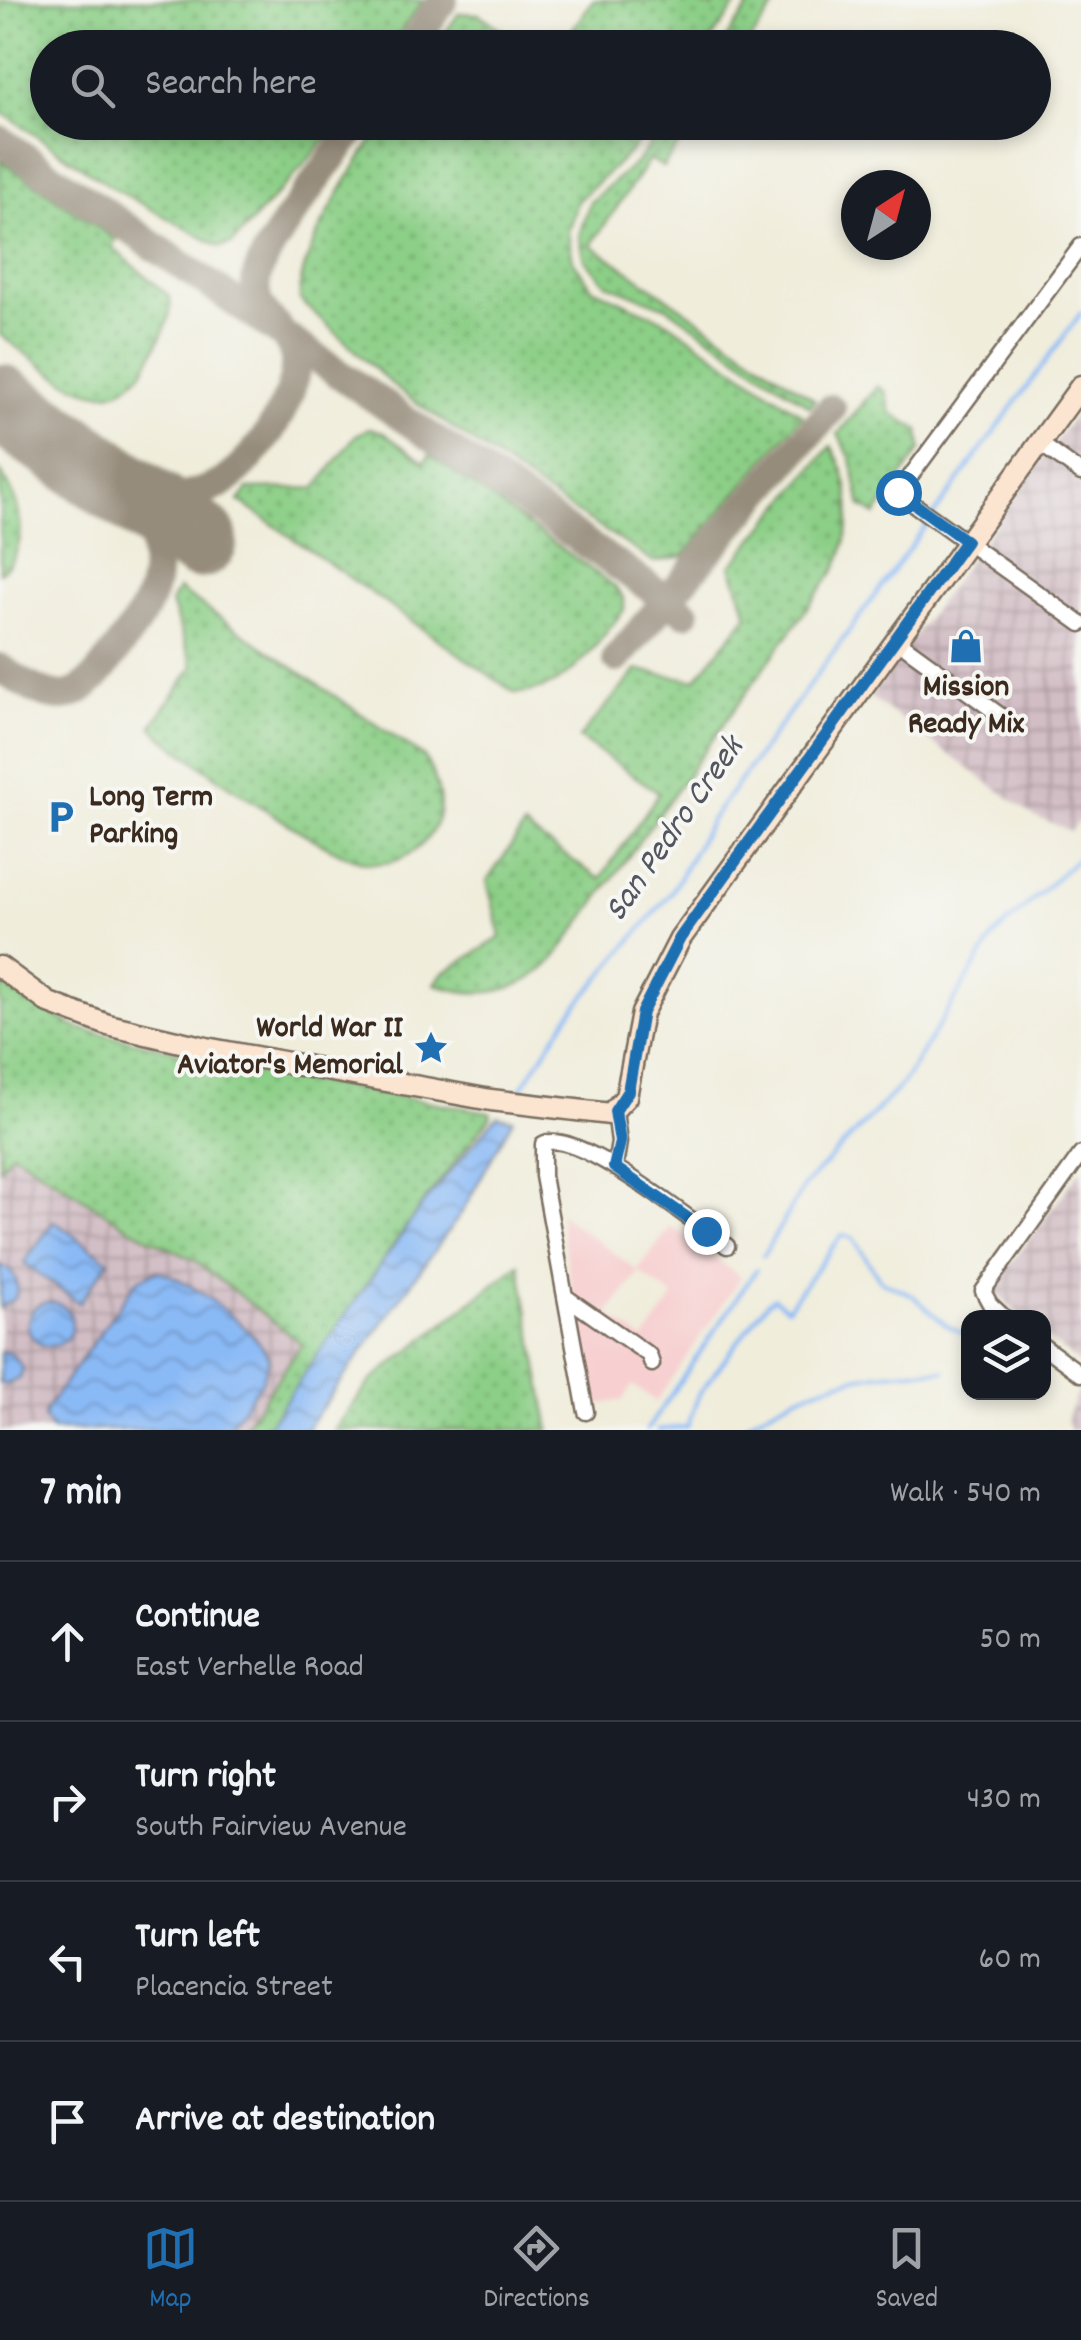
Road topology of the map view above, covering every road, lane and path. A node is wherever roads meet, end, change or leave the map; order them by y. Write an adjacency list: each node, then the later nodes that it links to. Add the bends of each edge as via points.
1 (1081, 246): 5 (street, via 898,492)
2 (1081, 386): 3 (street)
3 (1038, 442): 4 (street); 5 (street)
4 (1081, 473)
5 (957, 535): 6 (street); 7 (street)
6 (1081, 624)
7 (894, 639): 8 (street); 10 (street, via 680,938 642,1012 628,1091)
8 (1008, 721)
9 (0, 967): 10 (street, via 49,1003 206,1048 533,1107 598,1116)
10 (615, 1111): 12 (street, via 620,1142)
11 (1081, 1154): 15 (street, via 982,1290)
12 (614, 1167): 13 (street); 14 (street, via 558,1140 540,1150)
13 (728, 1246)
14 (566, 1297): 17 (street, via 649,1355); 19 (street)
15 (997, 1310)
16 (1051, 1353): 18 (street)
17 (652, 1364)
18 (1081, 1374)
19 (586, 1412)

